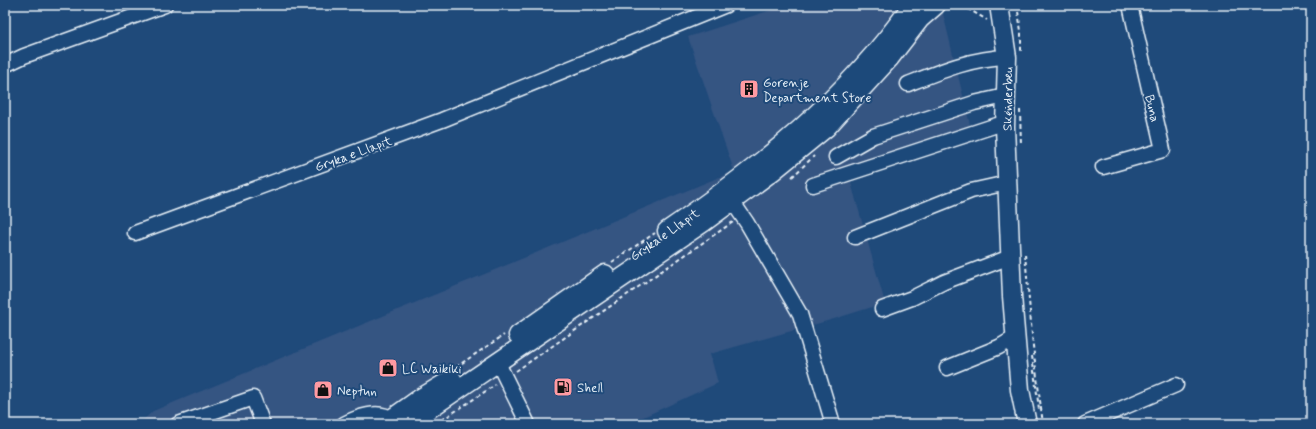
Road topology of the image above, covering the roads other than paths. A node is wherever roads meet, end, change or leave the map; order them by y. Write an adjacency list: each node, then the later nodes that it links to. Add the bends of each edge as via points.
1 (165, 5): 8 (street)
2 (726, 5): 17 (street, Gryka e Llapit, via 442,120)
3 (912, 5): 25 (main road, Gryka e Llapit, via 862,68 757,167 479,363 419,399)
4 (936, 5): 16 (main road, Gryka e Llapit, via 920,19 889,59 827,127 773,171)
5 (1130, 5): 13 (street, Buna, via 1163,150)
6 (993, 12): 7 (main road, Skënderbeu)
7 (1016, 52): 9 (street, via 954,66); 10 (main road, Skënderbeu)
8 (5, 65)
9 (908, 84)
10 (1005, 96): 11 (main road, Skënderbeu); 12 (street, via 974,103 873,136)
11 (1005, 127): 14 (main road, Skënderbeu); 15 (street, via 997,125)
12 (836, 157)
13 (1103, 167)
14 (1007, 183): 18 (street, via 971,191); 19 (main road, Skënderbeu)
15 (813, 185)
16 (737, 208): 22 (main road, Gryka e Llapit); 30 (street, via 800,314)
17 (135, 233)
18 (855, 237)
19 (1019, 252): 20 (street); 21 (main road, Skënderbeu)
20 (882, 309)
21 (1016, 340): 23 (street); 31 (main road, Skënderbeu, via 1020,390)
22 (497, 361): 25 (main road, Gryka e Llapit); 29 (street)
23 (947, 368)
24 (1176, 385): 32 (street)
25 (394, 422): 28 (street, via 387,416 370,415 358,417)
26 (178, 424): 27 (street, via 253,398)
27 (263, 424)
28 (344, 424)
29 (528, 424)
30 (833, 424)
31 (1027, 424)
32 (1085, 424)

